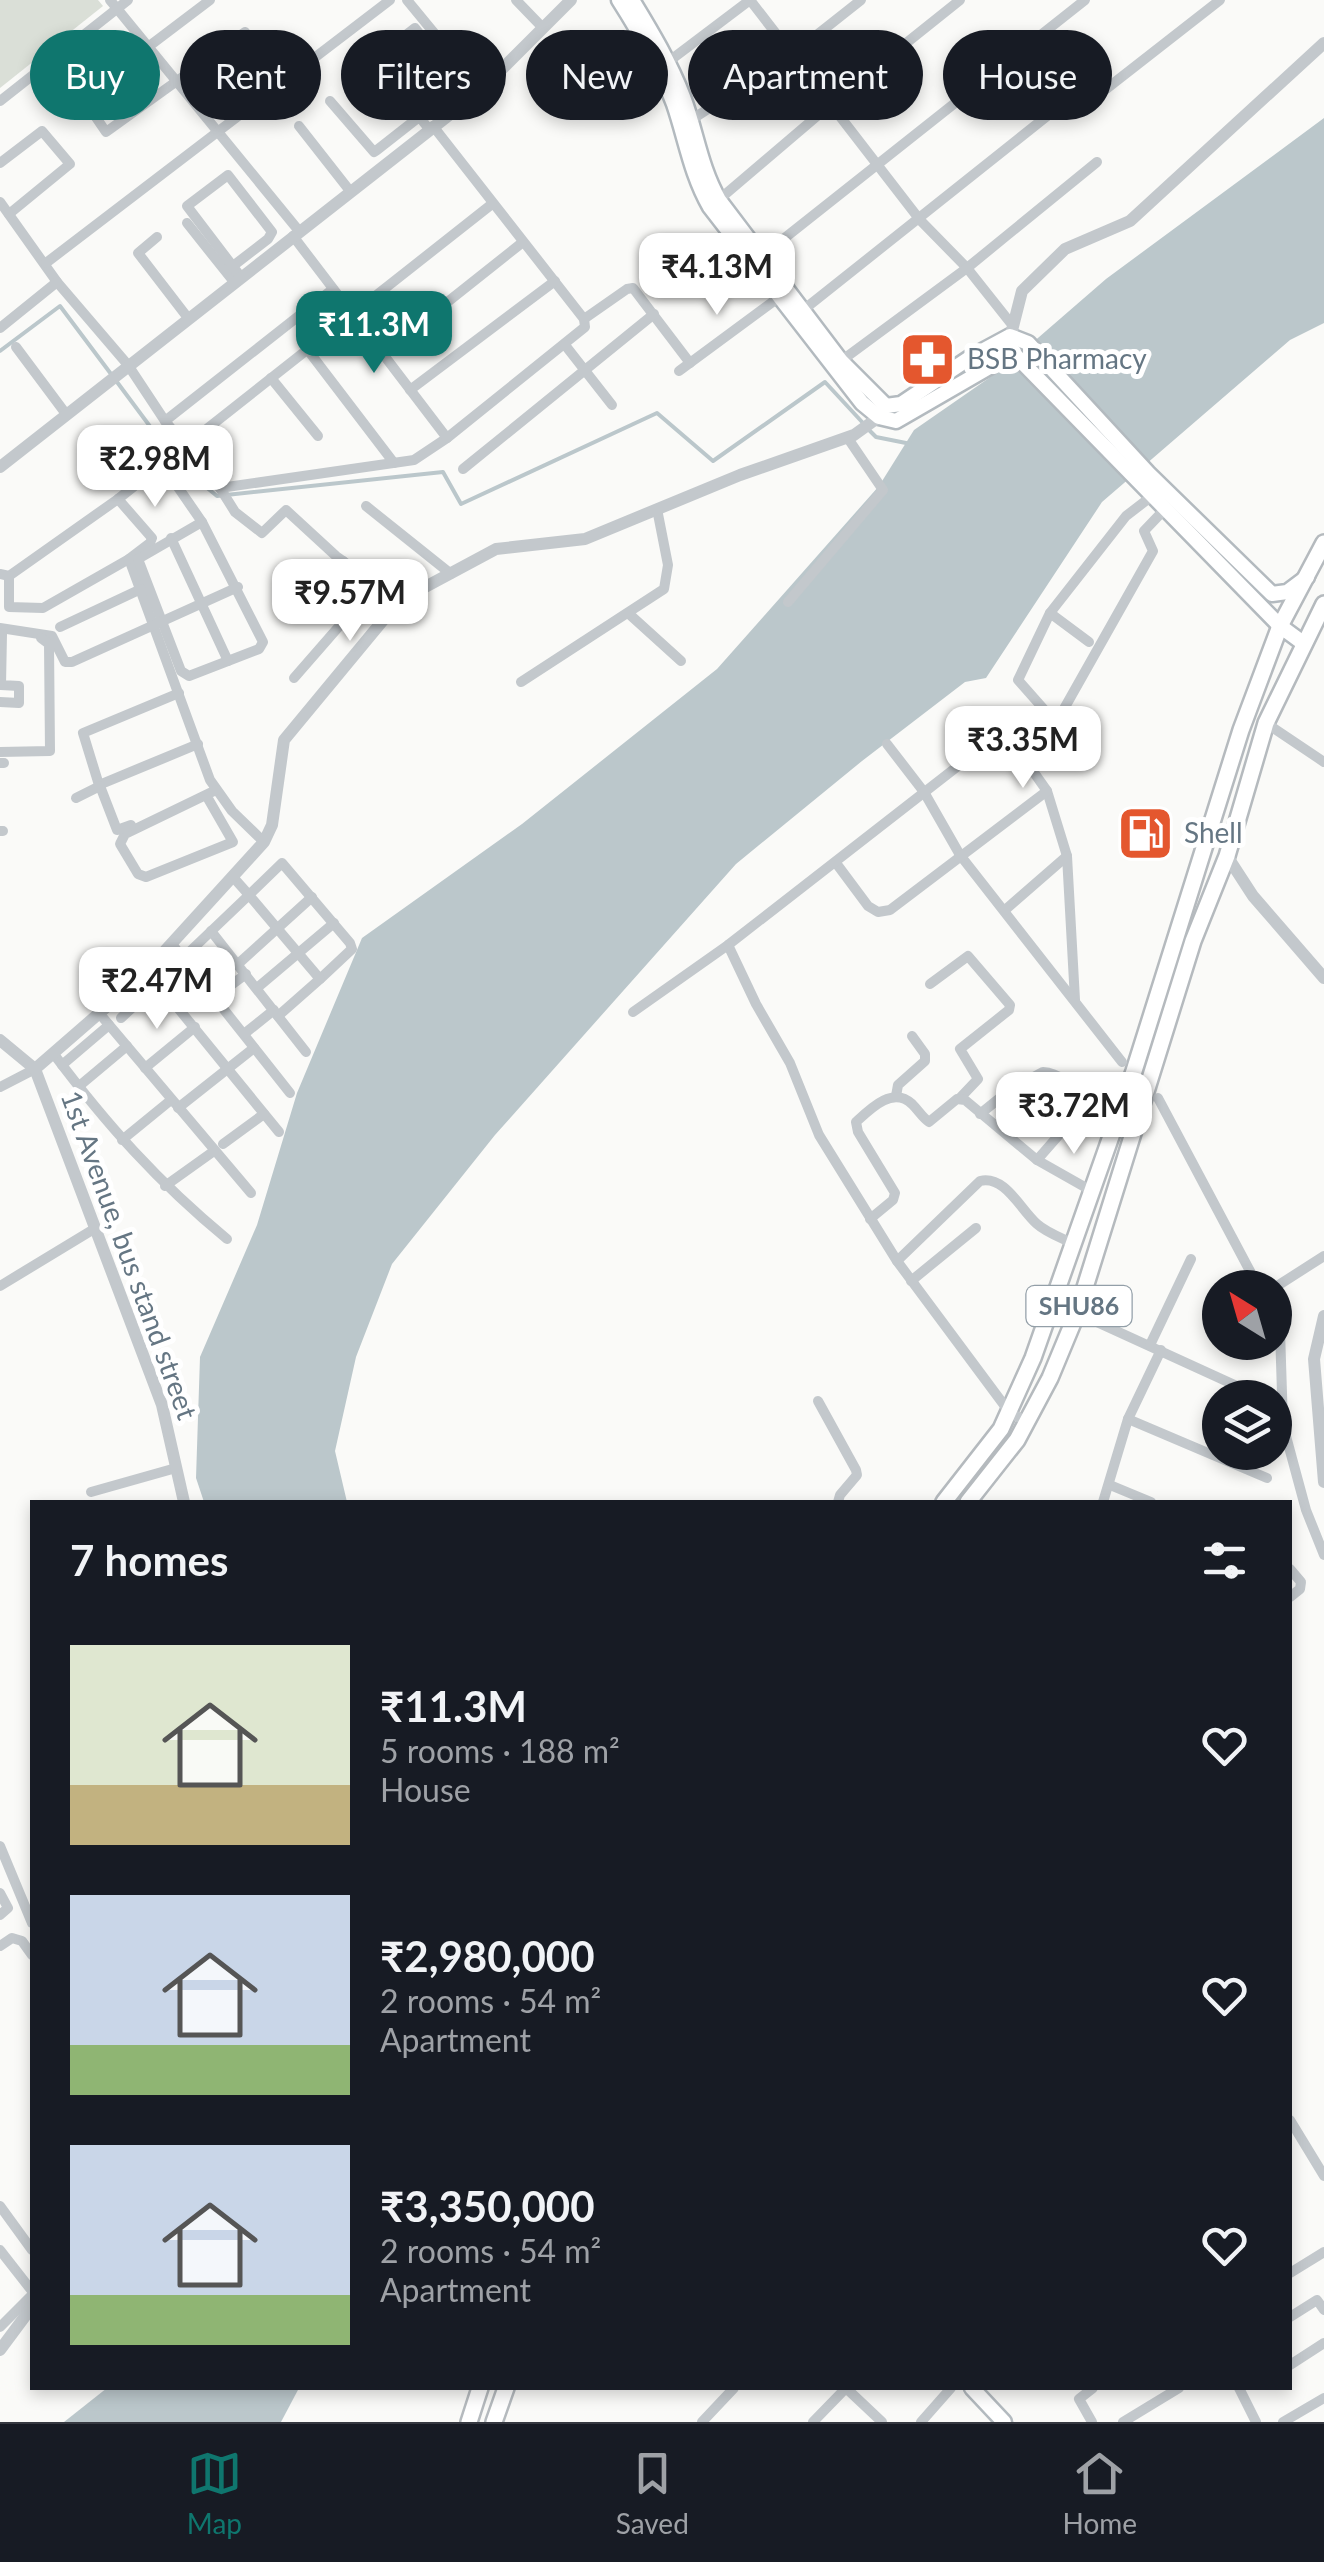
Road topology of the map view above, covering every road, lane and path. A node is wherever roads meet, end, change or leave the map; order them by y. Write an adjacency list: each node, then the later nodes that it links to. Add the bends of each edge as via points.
1 (128, 0): 13 (street)
2 (210, 0): 22 (street)
3 (390, 0): 47 (street)
4 (406, 0): 16 (street)
5 (516, 0): 14 (street)
6 (572, 0): 14 (street)
7 (619, 0): 53 (main road, via 672,98 696,182)
8 (861, 0): 20 (street)
9 (960, 0): 21 (street)
10 (1086, 0): 50 (street)
11 (1220, 0): 56 (street, via 1101,93 1072,97)
12 (637, 2): 17 (main road)
13 (114, 4): 15 (street); 31 (street)
14 (543, 28): 27 (street)
15 (135, 30)
16 (431, 30)
17 (651, 30)
18 (710, 30): 19 (street, via 750,0)
19 (775, 30)
20 (823, 30)
21 (923, 30)
22 (160, 39)
23 (1324, 44): 75 (street, via 1130,220 1065,249 1022,291)
24 (688, 47): 26 (street)
25 (160, 61): 29 (street)
26 (668, 62): 33 (main road)
27 (506, 65)
28 (180, 80): 29 (street)
29 (177, 82): 30 (street); 47 (street)
30 (160, 95)
31 (0, 101)
32 (330, 101): 34 (street)
33 (688, 112)
34 (341, 114)
35 (419, 117): 35 (street, via 374,60 415,28 458,85)
36 (96, 120): 37 (street, via 112,132)
37 (128, 120)
38 (346, 120): 39 (street, via 374,152)
39 (415, 120)
40 (422, 120): 46 (street)
41 (442, 120): 46 (street)
42 (691, 120): 53 (main road)
43 (813, 120): 53 (street)
44 (844, 120): 50 (street)
45 (299, 126): 51 (street)
46 (431, 128): 51 (street); 54 (street)
47 (216, 133): 58 (street); 62 (street)
48 (1097, 162): 63 (street)
49 (0, 163): 55 (street, via 42,131 70,164)
50 (878, 164): 56 (street); 61 (street)
51 (350, 191): 58 (street)
52 (0, 202): 55 (street)
53 (714, 203): 61 (main road); 68 (main road)
54 (492, 204): 60 (street); 70 (street)
55 (9, 214): 62 (street)
56 (920, 220): 63 (street); 69 (street)
57 (187, 222): 64 (street)
58 (296, 234): 64 (street); 67 (street)
59 (157, 236): 72 (street, via 138,253)
60 (523, 242): 65 (street); 79 (street)
61 (762, 256): 69 (main road)
62 (46, 263): 66 (street)
63 (967, 268): 75 (street); 81 (street)
64 (236, 275): 64 (street, via 187,206 228,174 272,232); 72 (street)
65 (555, 281): 73 (street); 87 (street)
66 (57, 282): 74 (street); 83 (street)
67 (333, 289): 70 (street); 91 (street)
68 (778, 298): 82 (street); 90 (main road)
69 (802, 311): 81 (main road)
70 (351, 314): 78 (street); 79 (street)
71 (654, 314): 73 (street, via 630,288); 82 (street); 84 (street)
72 (188, 318): 83 (street)
73 (584, 320): 76 (street, via 585,327)
74 (1, 326)
75 (1012, 331): 80 (street); 90 (main road); 99 (main road)
76 (564, 345): 84 (street); 94 (street)
77 (16, 347): 89 (street)
78 (307, 349): 86 (street); 96 (street)
79 (382, 354): 87 (street)
80 (1010, 357): 90 (main road, via 896,421); 99 (main road)
81 (841, 361): 90 (main road)
82 (690, 363): 85 (street)
83 (126, 366): 89 (street); 91 (street)
84 (584, 370): 88 (street); 98 (street)
85 (679, 371)
86 (272, 378): 92 (street); 95 (street)
87 (410, 390): 94 (street)
88 (612, 405)
89 (66, 414): 97 (street)
90 (878, 416): 93 (street)
91 (164, 421): 95 (street)
92 (318, 436)
93 (850, 436): 105 (street); 120 (street, via 883,490)
94 (447, 438): 96 (street, via 414,460)
95 (173, 456): 100 (street); 102 (street); 107 (street)
96 (394, 463): 100 (street)
97 (0, 467)
98 (464, 469)
99 (1142, 478): 101 (main road); 115 (main road, via 1272,594)
100 (223, 493): 112 (street, via 262,532 286,510)
101 (1152, 496): 104 (main road); 106 (street)
102 (118, 498): 111 (street, via 152,538); 114 (street)
103 (366, 506): 113 (street)
104 (1165, 508): 108 (street); 130 (main road)
105 (657, 509): 113 (street, via 585,539 496,549); 126 (street, via 668,565 664,589)
106 (1126, 516): 108 (street); 125 (street)
107 (202, 522): 109 (street); 117 (street)
108 (1144, 531): 125 (street, via 1153,551 1056,723 1018,680)
109 (171, 538): 122 (street); 128 (street, via 138,559)
110 (1324, 544): 115 (main road, SHU86)
111 (129, 558): 118 (street); 123 (street, via 43,608)
112 (343, 562): 116 (street); 127 (street)
113 (451, 574): 119 (street)
114 (5, 575): 123 (street)
115 (1307, 577): 121 (main road, SHU86)
116 (376, 584): 119 (street); 136 (street)
117 (238, 587): 122 (street); 134 (street, via 263,642)
118 (141, 588): 128 (street); 129 (street)
119 (399, 601): 152 (street, via 284,740)
120 (788, 602)
121 (1293, 603): 124 (main road); 130 (main road, SHU86)
122 (201, 604): 128 (street); 134 (street)
123 (10, 608): 131 (street)
124 (1321, 610): 133 (main road, SHU86)
125 (1050, 612): 132 (street)
126 (628, 613): 135 (street); 137 (street)
127 (293, 614)
128 (159, 623): 131 (street, via 65,662 52,636); 134 (street, via 184,675); 138 (street)
129 (60, 626)
130 (1280, 626): 133 (main road); 211 (main road, SHU86)
131 (3, 631): 139 (street, via 1,685 19,686 19,703); 145 (street, via 48,641 50,751)
132 (1089, 642)
133 (1303, 644): 141 (main road, SHU86)
134 (228, 661)
135 (681, 661)
136 (294, 678)
137 (520, 682)
138 (179, 693): 143 (street); 147 (street, via 83,733)
139 (0, 702)
140 (1020, 717): 142 (street)
141 (1266, 724): 146 (street); 155 (main road, SHU86)
142 (1004, 730): 149 (street); 150 (street)
143 (198, 744): 147 (street); 148 (street)
144 (887, 744): 150 (street)
145 (2, 759)
146 (1323, 759)
147 (100, 786): 148 (street, via 116,830); 151 (street)
148 (212, 790): 148 (street, via 121,838 138,874 146,877 232,842); 152 (street)
149 (1047, 791): 153 (street); 154 (street)
150 (924, 792): 153 (street); 156 (street)
151 (76, 798)
152 (264, 842): 157 (street)
153 (960, 855): 156 (street, via 890,910 878,912); 160 (street)
154 (1067, 856): 160 (street); 177 (street)
155 (1227, 856): 171 (street); 225 (main road, SHU86, via 1193,941)
156 (836, 863): 165 (street)
157 (233, 877): 158 (street); 164 (street)
158 (249, 895): 159 (street, via 282,863); 162 (street); 163 (street)
159 (312, 898): 161 (street); 162 (street)
160 (1004, 910): 177 (street)
161 (334, 923): 166 (street); 172 (street, via 352,950)
162 (277, 928): 166 (street); 168 (street)
163 (210, 931): 167 (street); 168 (street)
164 (172, 944): 167 (street); 169 (street)
165 (728, 946): 178 (street); 213 (street, via 790,1063 819,1135)
166 (298, 954): 172 (street); 175 (street)
167 (183, 958): 176 (street)
168 (238, 964): 170 (street)
169 (147, 970): 173 (street); 179 (street)
170 (246, 974): 175 (street); 176 (street)
171 (1324, 978)
172 (320, 979): 180 (street)
173 (159, 983): 181 (street); 183 (street)
174 (930, 984): 199 (street, via 970,957 1010,1005 960,1049 978,1079)
175 (257, 988): 180 (street)
176 (215, 997): 184 (street)
177 (1076, 1002): 191 (street)
178 (633, 1012)
179 (99, 1013): 182 (street); 190 (street)
180 (276, 1013): 184 (street); 189 (street)
181 (121, 1018)
182 (109, 1025): 187 (street); 190 (street)
183 (195, 1026): 192 (street); 193 (street)
184 (244, 1034): 188 (street)
185 (912, 1036): 198 (street, via 925,1061 898,1085)
186 (0, 1040): 194 (street, 1st Avenue, bus stand street)
187 (127, 1046): 192 (street); 196 (street)
188 (254, 1048): 193 (street); 197 (street)
189 (306, 1052)
190 (57, 1059): 194 (street); 196 (street)
191 (1122, 1062)
192 (144, 1068): 201 (street)
193 (228, 1068): 201 (street); 203 (street)
194 (35, 1069): 195 (street); 215 (street, 1st Avenue, bus stand street)
195 (0, 1087)
196 (78, 1087): 207 (street)
197 (290, 1092)
198 (896, 1096): 199 (street, via 929,1122); 213 (street, via 856,1122 895,1193)
199 (960, 1098): 204 (street)
200 (1158, 1098): 221 (street)
201 (174, 1104): 207 (street); 208 (street)
202 (1086, 1104): 204 (street, via 1064,1077 1043,1072); 205 (street); 209 (street)
203 (264, 1114): 206 (street); 208 (street)
204 (980, 1114): 209 (street)
205 (1106, 1117)
206 (278, 1132)
207 (122, 1140): 210 (street)
208 (219, 1148): 210 (street); 212 (street)
209 (1037, 1160): 211 (street)
210 (164, 1186): 216 (street)
211 (1090, 1190): 217 (main road, SHU86)
212 (251, 1193)
213 (870, 1219): 220 (street)
214 (976, 1228): 224 (street)
215 (94, 1229): 223 (street); 234 (street, 1st Avenue, bus stand street, via 162,1404)
216 (226, 1239)
217 (1074, 1244): 220 (street, via 1039,1227 990,1179 980,1181); 231 (main road, SHU86)
218 (1324, 1256): 222 (street)
219 (1191, 1259): 227 (street)
220 (897, 1261): 224 (street)
221 (1249, 1270)
222 (1292, 1276)
223 (2, 1280)
224 (911, 1281): 231 (street)
225 (1077, 1313): 227 (street); 233 (main road, SHU86)
226 (1324, 1316): 236 (street, via 1314,1359)
227 (1155, 1348): 229 (street); 232 (street)
228 (1281, 1360): 245 (street, via 1283,1424)
229 (1225, 1380)
230 (818, 1401): 240 (street, via 856,1470)
231 (1010, 1414): 233 (street); 241 (main road, SHU86)
232 (1128, 1419): 235 (street); 237 (street)
233 (1028, 1422): 242 (main road, SHU86)
234 (176, 1468): 238 (street); 239 (street, 1st Avenue, bus stand street)
235 (1267, 1478)
236 (1324, 1482)
237 (1110, 1485): 243 (street); 244 (street)
238 (91, 1492)
239 (184, 1500)
240 (839, 1500)
241 (946, 1500)
242 (970, 1500)
243 (1104, 1500)
244 (1145, 1500)
245 (1324, 1554)
246 (1292, 1571): 247 (street, via 1301,1582)
247 (1292, 1595)
248 (0, 1846): 251 (street)
249 (0, 1892): 250 (street, via 8,1908)
250 (0, 1914)
251 (30, 1918)
252 (0, 1946): 253 (street, via 12,1938)
253 (30, 1952)
254 (1292, 2123): 255 (street)
255 (1324, 2176)
256 (0, 2206): 257 (street)
257 (30, 2247)
258 (0, 2250): 261 (street)
259 (1324, 2252): 260 (street)
260 (1292, 2272)
261 (30, 2290)
262 (30, 2295): 266 (street)
263 (30, 2310): 268 (street)
264 (1324, 2310): 265 (street, via 1318,2300)
265 (1292, 2316)
266 (0, 2328)
267 (1324, 2344): 269 (street)
268 (0, 2350)
269 (1292, 2364)
270 (479, 2390): 281 (main road)
271 (505, 2390): 282 (main road)
272 (732, 2390): 283 (street)
273 (844, 2390): 284 (street)
274 (848, 2390): 285 (street)
275 (950, 2390): 286 (street)
276 (974, 2390): 287 (main road)
277 (1091, 2390): 288 (street, via 1079,2400)
278 (1175, 2390): 289 (street)
279 (1245, 2390): 290 (street)
280 (1324, 2398): 291 (street)
281 (469, 2422)
282 (494, 2422)
283 (702, 2422)
284 (813, 2422)
285 (882, 2422)
286 (921, 2422)
287 (1004, 2422)
288 (1092, 2422)
289 (1124, 2422)
290 (1256, 2422)
291 (1283, 2422)

